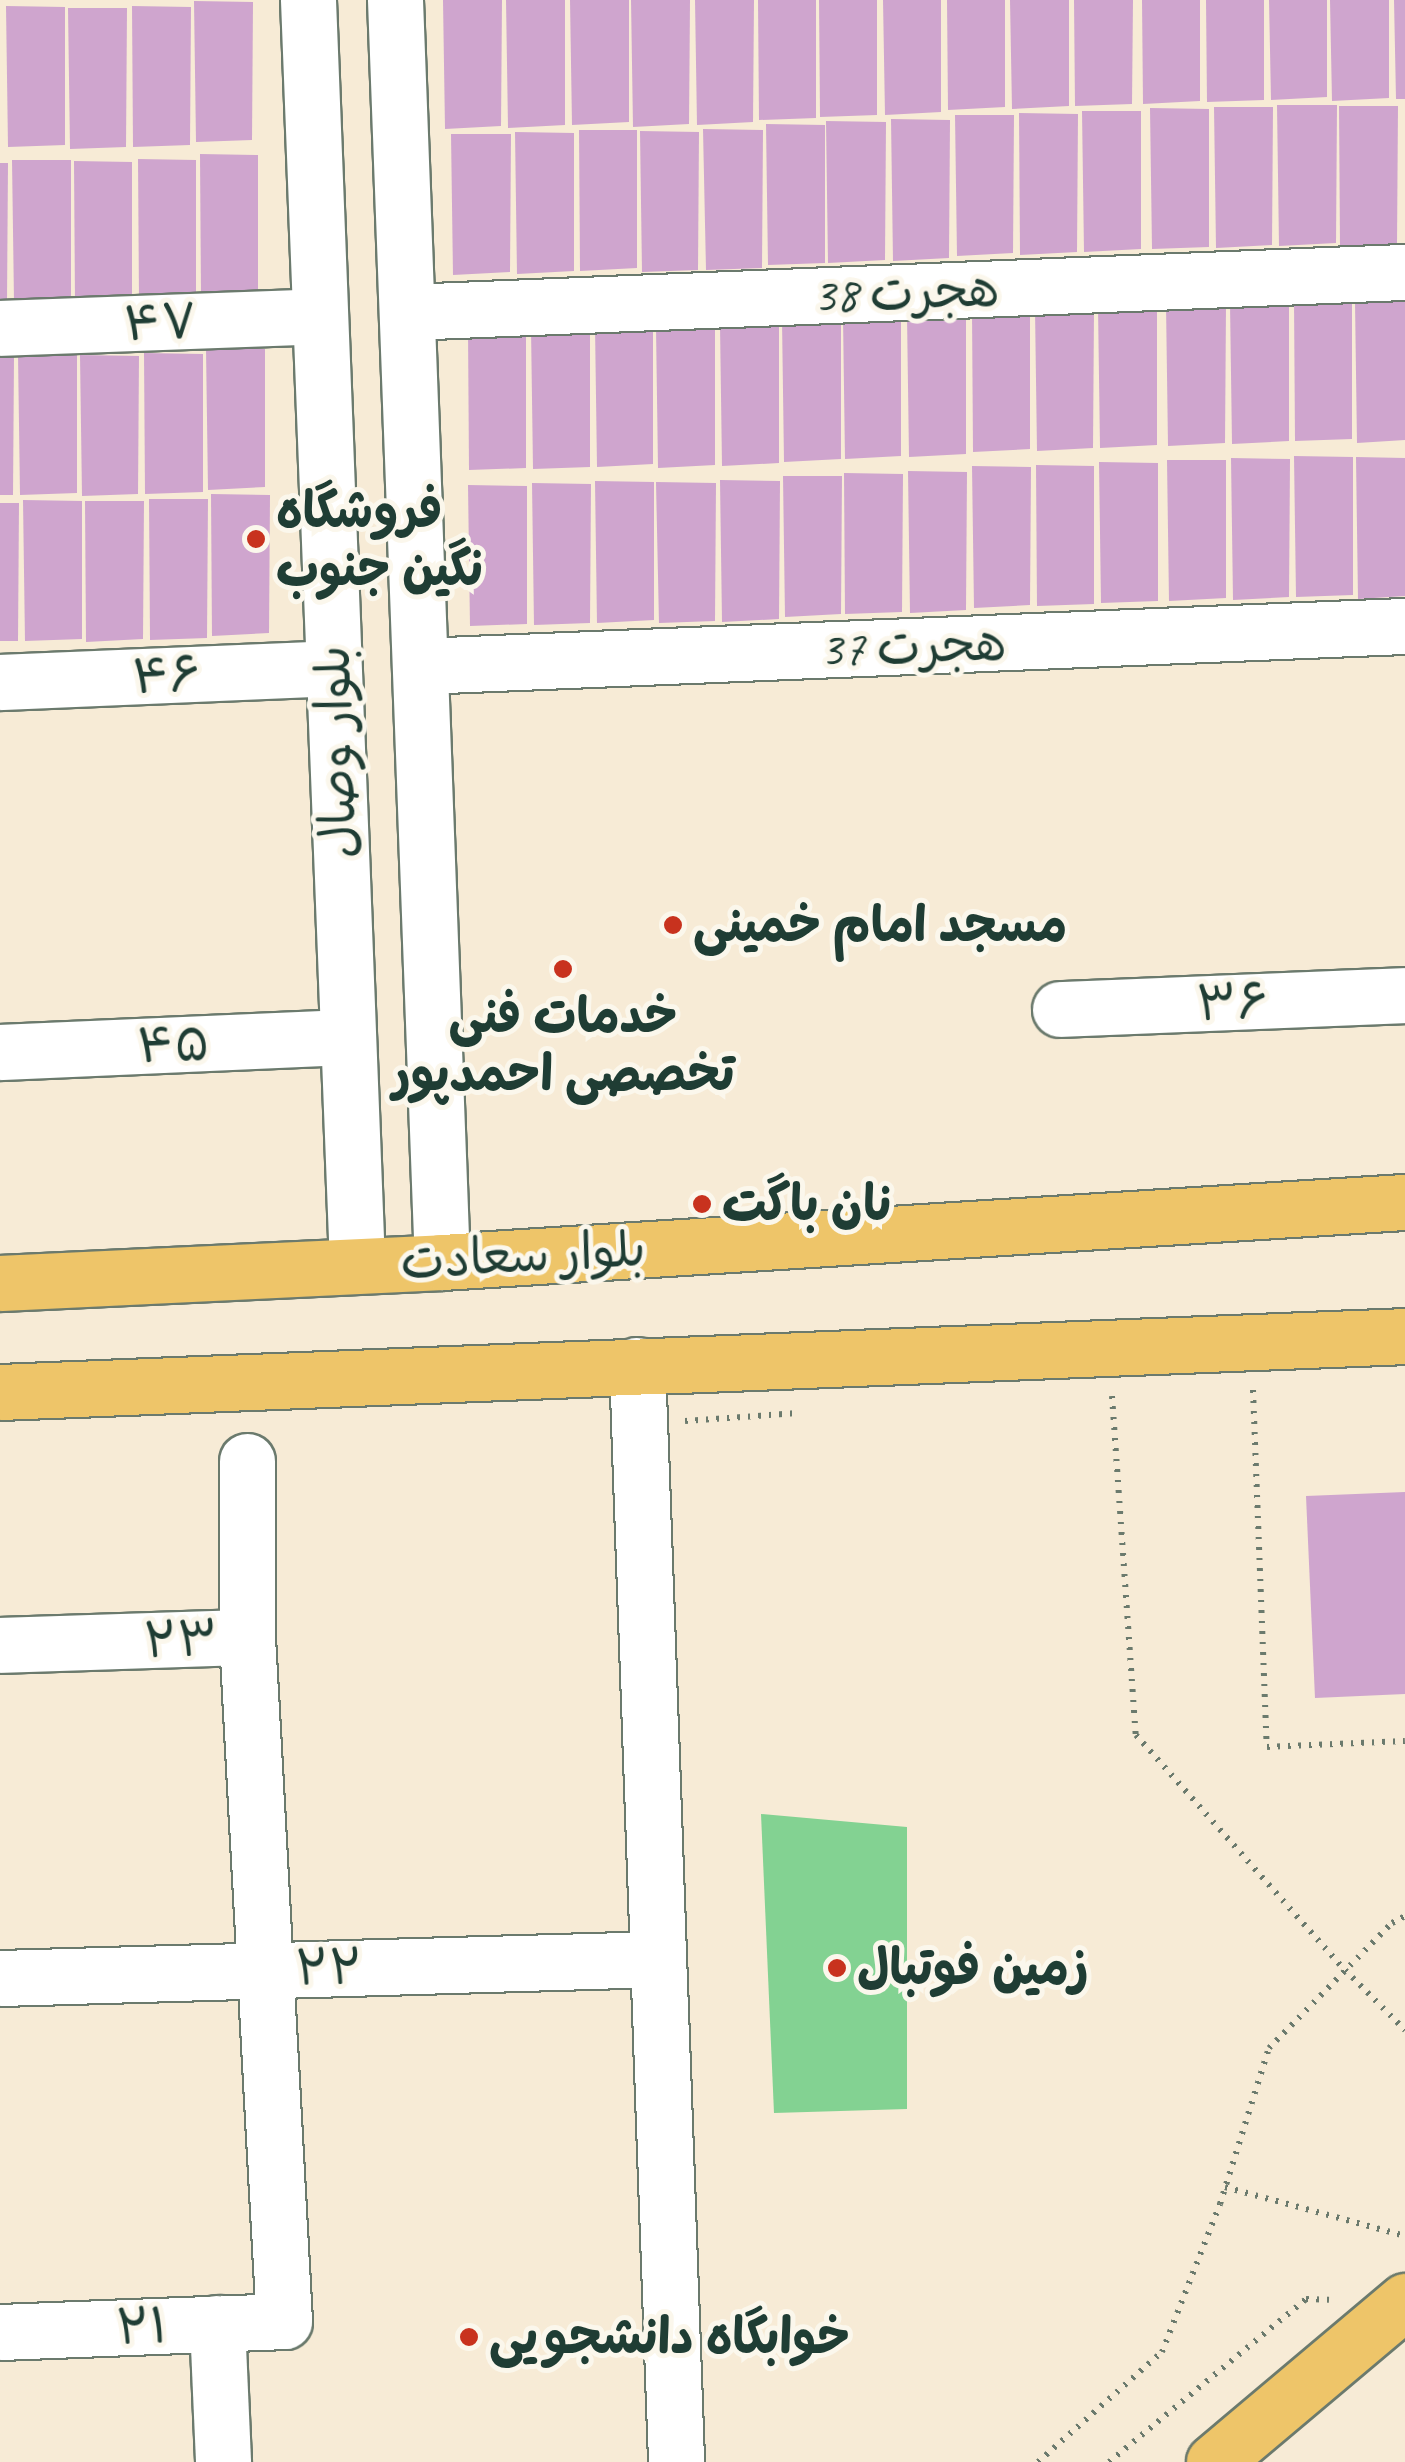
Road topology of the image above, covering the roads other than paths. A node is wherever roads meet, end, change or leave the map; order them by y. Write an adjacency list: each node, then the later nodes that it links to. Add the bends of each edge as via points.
1 (308, 0): 5 (street, بلوار وصال)
2 (395, 0): 4 (street, بلوار وصال)
3 (1405, 272): 4 (street, هجرت 38)
4 (407, 312): 8 (street, بلوار وصال)
5 (320, 316): 6 (street, ۴۷); 9 (street, بلوار وصال)
6 (0, 328)
7 (1405, 626): 8 (street, هجرت 37)
8 (420, 666): 16 (street, بلوار وصال)
9 (333, 668): 10 (street, ۴۶); 13 (street, بلوار وصال)
10 (0, 682)
11 (1405, 995): 12 (street, ۳۶)
12 (1060, 1009)
13 (347, 1037): 14 (street, ۴۵); 17 (street, بلوار وصال)
14 (0, 1052)
15 (1405, 1202): 16 (main road, بلوار سعادت)
16 (442, 1262): 17 (main road, بلوار سعادت)
17 (357, 1263): 18 (main road, بلوار سعادت)
18 (0, 1283)
19 (1405, 1336): 20 (main road)
20 (637, 1365): 21 (main road); 25 (street)
21 (0, 1392)
22 (247, 1461): 23 (street, ۲۳)
23 (247, 1637): 24 (street, ۲۳); 26 (street)
24 (0, 1645)
25 (658, 1959): 26 (street, ۲۲); 32 (street)
26 (264, 1969): 27 (street, ۲۲); 29 (street, ۲۱, via 284,2320)
27 (0, 1978)
28 (1405, 2300): 33 (main road)
29 (216, 2323): 30 (street, ۲۱); 31 (street)
30 (0, 2332)
31 (222, 2462)
32 (676, 2462)
33 (1214, 2462)

